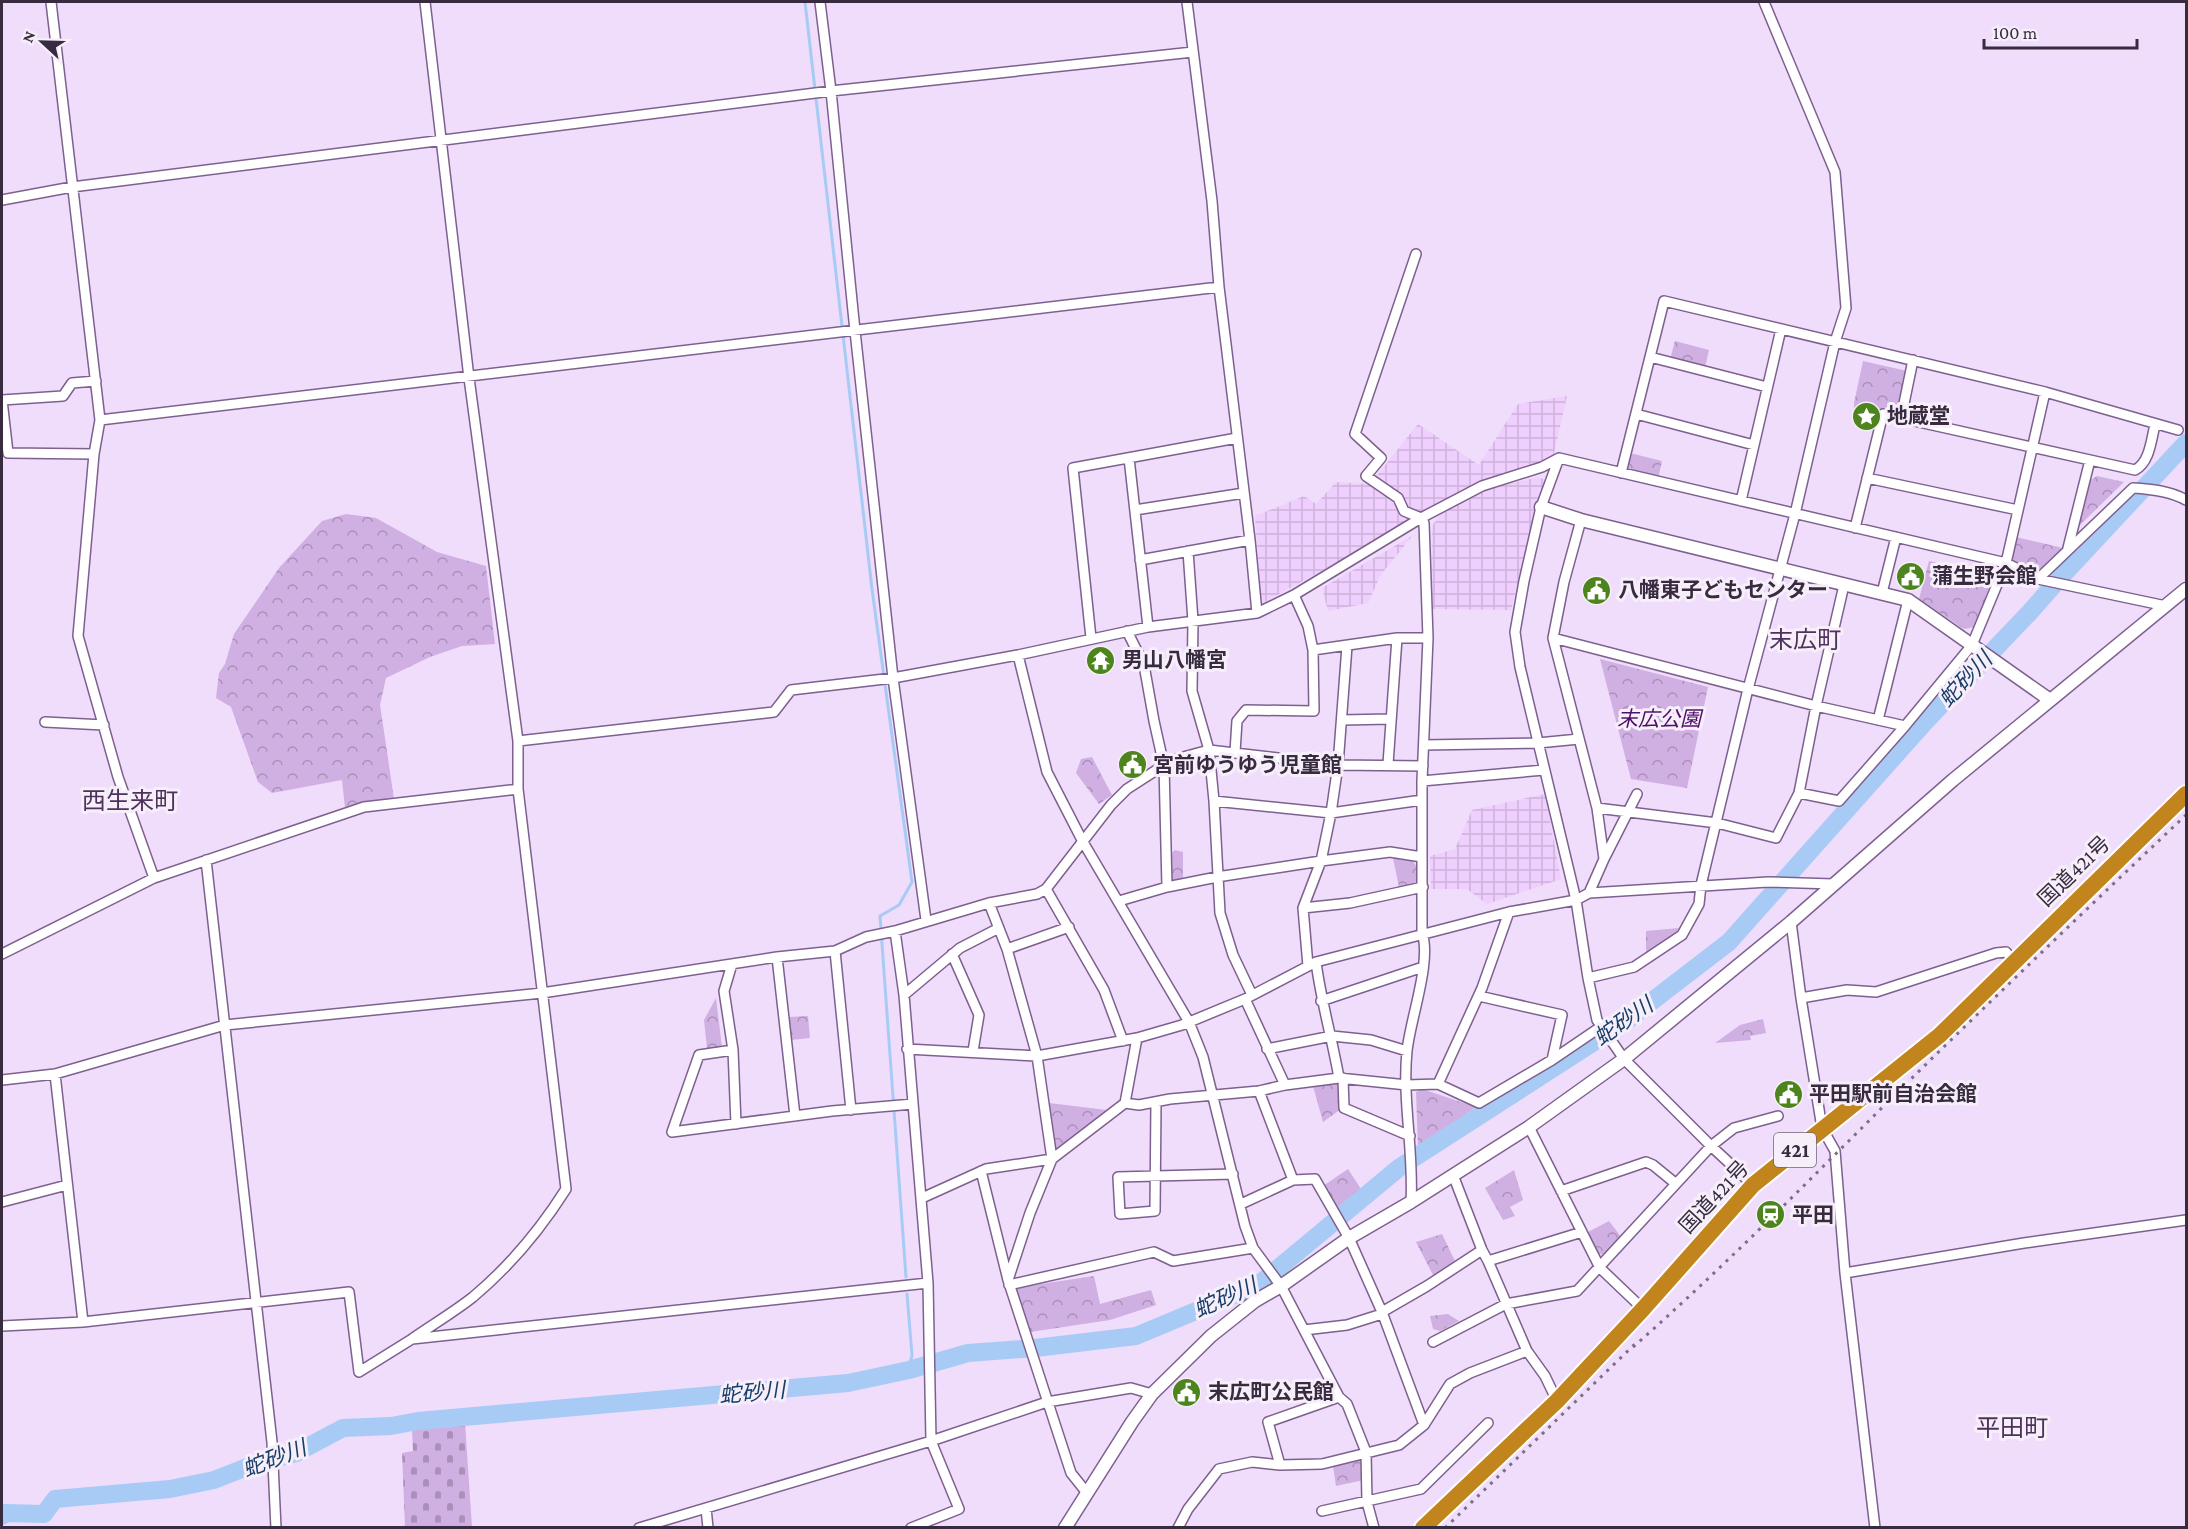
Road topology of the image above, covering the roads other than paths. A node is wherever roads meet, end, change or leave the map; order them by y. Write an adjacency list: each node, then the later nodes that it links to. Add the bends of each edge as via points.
1 (51, 2): 9 (street)
2 (426, 2): 8 (street)
3 (820, 2): 7 (street)
4 (1186, 2): 6 (street)
5 (1764, 2): 15 (street, via 1835,172 1846,308)
6 (1193, 52): 7 (street); 12 (street, via 1212,201)
7 (831, 91): 8 (street); 14 (street)
8 (442, 140): 9 (street); 18 (street)
9 (72, 187): 10 (street); 19 (street)
10 (2, 200)
11 (1416, 254): 45 (street, via 1354,434 1381,458 1366,476 1398,498 1404,511)
12 (1218, 287): 14 (street); 28 (street)
13 (1781, 329): 15 (street); 16 (street, via 1664,301); 20 (street)
14 (855, 332): 18 (street); 74 (street)
15 (1835, 342): 17 (street); 44 (street)
16 (1650, 357): 20 (street); 23 (street)
17 (1913, 360): 21 (street); 24 (street)
18 (469, 378): 25 (street); 85 (street)
19 (96, 381): 22 (street, via 72,383 63,396); 25 (street)
20 (1767, 387): 29 (street)
21 (2045, 392): 26 (street); 30 (street)
22 (2, 400): 31 (street)
23 (1636, 414): 29 (street); 36 (street)
24 (1901, 418): 30 (street); 37 (street, via 1882,414)
25 (100, 420): 32 (street)
26 (2155, 425): 27 (street); 35 (street, via 2146,458 2135,470)
27 (2178, 430)
28 (1237, 438): 33 (street); 38 (street)
29 (1754, 446): 40 (street)
30 (2033, 447): 35 (street); 43 (street)
31 (5, 453): 32 (street)
32 (94, 454): 82 (street, via 78,636)
33 (1129, 458): 42 (street); 66 (street, via 1073,468)
34 (1559, 458): 36 (street); 41 (street); 45 (street, via 1482,486)
35 (2090, 460): 50 (street)
36 (1621, 472): 40 (street)
37 (1867, 478): 43 (street); 47 (street)
38 (1244, 493): 42 (street); 49 (street)
39 (2187, 500): 50 (street, via 2159,490 2133,488)
40 (1741, 501): 44 (street)
41 (1541, 507): 46 (street); 86 (street, via 1515,632)
42 (1135, 510): 52 (street)
43 (2018, 510): 53 (street)
44 (1795, 514): 47 (street); 54 (street)
45 (1421, 518): 59 (street); 68 (street)
46 (1581, 520): 54 (street); 69 (street)
47 (1855, 528): 48 (street)
48 (1896, 537): 53 (street); 58 (street)
49 (1250, 540): 51 (street); 62 (street)
50 (2068, 549): 55 (street)
51 (1188, 551): 52 (street); 63 (street)
52 (1140, 560): 64 (street)
53 (2006, 563): 55 (street); 70 (street)
54 (1780, 568): 56 (street); 75 (street)
55 (2038, 579): 61 (street)
56 (1844, 585): 58 (street); 77 (street)
57 (2186, 592): 61 (street)
58 (1882, 593): 60 (street)
59 (1294, 595): 62 (street); 72 (street, via 1308,626)
60 (1908, 600): 70 (street); 80 (street)
61 (2166, 606): 76 (street)
62 (1257, 613): 63 (street)
63 (1193, 621): 64 (street); 88 (street, via 1192,691)
64 (1148, 627): 65 (street)
65 (1126, 631): 66 (street); 92 (street, via 1144,665)
66 (1091, 638): 73 (street)
67 (1397, 638): 68 (street); 71 (street); 78 (street)
68 (1428, 638): 87 (street)
69 (1553, 638): 75 (street); 84 (street)
70 (1972, 645): 76 (street); 83 (street)
71 (1347, 646): 72 (street); 79 (street)
72 (1312, 650): 89 (street, via 1314,711 1246,710 1237,721)
73 (1018, 655): 74 (street); 106 (street, via 1047,772)
74 (893, 678): 85 (street, via 791,690 774,712); 124 (street)
75 (1748, 689): 77 (street); 105 (street)
76 (2050, 700): 113 (street)
77 (1816, 706): 80 (street); 97 (street)
78 (1390, 719): 79 (street); 90 (street)
79 (1342, 720): 91 (street)
80 (1878, 720): 83 (street)
81 (45, 722): 82 (street)
82 (104, 725): 112 (street)
83 (1905, 726): 97 (street, via 1839,801)
84 (1579, 739): 86 (street); 102 (street)
85 (518, 741): 96 (street)
86 (1538, 743): 87 (street); 94 (street)
87 (1424, 745): 93 (street)
88 (1209, 750): 89 (street); 92 (street); 101 (street)
89 (1234, 752): 91 (street)
90 (1388, 764): 91 (street); 93 (street)
91 (1338, 765): 104 (street)
92 (1164, 766): 106 (street, via 1127,789); 115 (street)
93 (1423, 766): 95 (street)
94 (1545, 770): 95 (street); 119 (street)
95 (1422, 781): 100 (street)
96 (518, 789): 109 (street, via 364,807); 140 (street)
97 (1798, 793): 105 (street, via 1776,838)
98 (1637, 794): 103 (street)
99 (2187, 794): 135 (highway, 国道421号 / 421)
100 (1422, 800): 104 (street); 107 (street)
101 (1214, 801): 104 (street); 111 (street)
102 (1597, 808): 103 (street); 108 (street)
103 (1629, 812): 105 (street); 108 (street)
104 (1331, 813): 110 (street)
105 (1717, 823): 114 (street)
106 (1083, 842): 117 (street); 120 (street)
107 (1422, 857): 110 (street, via 1390,852); 116 (street)
108 (1604, 859): 118 (street)
109 (206, 860): 112 (street); 147 (street)
110 (1321, 861): 111 (street); 122 (street)
111 (1217, 877): 115 (street); 143 (street, via 1220,913)
112 (154, 878): 132 (street)
113 (1833, 884): 114 (street); 125 (street)
114 (1701, 885): 118 (street); 139 (street, via 1699,904 1682,935 1634,967)
115 (1167, 887): 120 (street)
116 (1423, 887): 122 (street, via 1350,903); 129 (street)
117 (1046, 889): 121 (street); 126 (street)
118 (1589, 893): 119 (street)
119 (1576, 900): 123 (street); 139 (street)
120 (1119, 901): 146 (street)
121 (989, 903): 124 (street); 127 (street)
122 (1303, 908): 137 (street)
123 (1509, 912): 129 (street); 142 (street)
124 (926, 920): 128 (street)
125 (1791, 922): 144 (street); 158 (street)
126 (1069, 927): 130 (street); 151 (street, via 1104,990)
127 (999, 928): 130 (street); 133 (street)
128 (895, 931): 131 (street, via 866,937); 141 (street)
129 (1422, 933): 137 (street); 138 (street)
130 (1007, 949): 157 (street)
131 (835, 951): 134 (street); 171 (street)
132 (2, 954)
133 (952, 954): 141 (street); 155 (street, via 979,1015)
134 (777, 957): 136 (street); 172 (street)
135 (2016, 963): 144 (street, via 2006,952 1996,952 1876,992 1847,990); 176 (highway, 国道421号 / 421, via 1940,1035)
136 (732, 964): 140 (street); 154 (street, via 724,991)
137 (1312, 964): 143 (street); 145 (street)
138 (1423, 967): 145 (street); 156 (street)
139 (1588, 978): 148 (street, via 1597,1020)
140 (542, 993): 147 (street); 211 (street, via 566,1190 514,1259 472,1298)
141 (904, 995): 152 (street)
142 (1479, 996): 159 (street, via 1562,1015); 163 (street)
143 (1248, 997): 146 (street); 153 (street)
144 (1801, 999): 176 (street)
145 (1321, 1000): 149 (street)
146 (1189, 1022): 150 (street); 167 (street)
147 (225, 1025): 160 (street); 204 (street)
148 (1604, 1029): 158 (street); 159 (street)
149 (1332, 1036): 153 (street); 156 (street, via 1371,1040); 161 (street)
150 (1137, 1038): 151 (street); 169 (street)
151 (1123, 1041): 157 (street)
152 (907, 1049): 155 (street); 170 (street)
153 (1267, 1049): 164 (street)
154 (733, 1050): 174 (street); 174 (street, via 699,1055 672,1132)
155 (973, 1051): 157 (street)
156 (1407, 1051): 165 (street)
157 (1036, 1056): 179 (street)
158 (1624, 1059): 175 (street); 178 (street)
159 (1552, 1060): 163 (street, via 1479,1103)
160 (55, 1074): 162 (street); 186 (street)
161 (1341, 1078): 164 (street); 165 (street); 177 (street, via 1344,1108)
162 (2, 1080)
163 (1438, 1084): 165 (street)
164 (1285, 1085): 166 (street)
165 (1407, 1085): 177 (street)
166 (1258, 1091): 167 (street); 184 (street)
167 (1214, 1096): 168 (street); 181 (street)
168 (1156, 1102): 169 (street); 183 (street)
169 (1125, 1103): 179 (street)
170 (913, 1104): 171 (street); 189 (street)
171 (851, 1110): 172 (street)
172 (795, 1116): 174 (street)
173 (1778, 1116): 178 (street, via 1734,1128)
174 (736, 1124)
175 (1529, 1127): 182 (street); 188 (street)
176 (1822, 1128): 187 (highway, 国道421号 / 421); 200 (street, via 1834,1151)
177 (1410, 1137): 191 (street)
178 (1711, 1146): 185 (street); 187 (street)
179 (1052, 1159): 180 (street); 201 (street)
180 (981, 1171): 189 (street); 201 (street)
181 (1233, 1174): 183 (street); 192 (street)
182 (1453, 1175): 191 (street); 197 (street)
183 (1155, 1176): 183 (street, via 1155,1211 1120,1214 1118,1177)
184 (1293, 1180): 192 (street); 195 (street, via 1315,1179)
185 (1675, 1184): 188 (street, via 1646,1162); 199 (street)
186 (67, 1185): 190 (street); 208 (street)
187 (1753, 1185): 206 (highway, 国道421号 / 421)
188 (1561, 1191): 194 (street)
189 (922, 1198): 202 (street)
190 (2, 1202)
191 (1411, 1202): 195 (street)
192 (1241, 1204): 196 (street)
193 (2187, 1220): 200 (street, via 2024,1242)
194 (1582, 1232): 198 (street); 199 (street)
195 (1349, 1238): 203 (street); 207 (street)
196 (1253, 1248): 201 (street, via 1173,1262 1154,1252); 203 (street)
197 (1482, 1250): 198 (street); 207 (street)
198 (1488, 1261): 205 (street)
199 (1600, 1268): 205 (street, via 1576,1291); 206 (street)
200 (1845, 1273): 235 (street)
201 (1009, 1282): 217 (street)
202 (928, 1283): 211 (street); 220 (street)
203 (1281, 1286): 210 (street); 214 (street, via 1211,1336)
204 (257, 1302): 208 (street); 211 (street, via 349,1292 359,1372); 227 (street)
205 (1506, 1304): 212 (street); 213 (street)
206 (1643, 1310): 216 (highway, 国道421号 / 421)
207 (1382, 1313): 210 (street, via 1347,1325); 219 (street)
208 (83, 1322): 209 (street)
209 (2, 1326)
210 (1304, 1330): 215 (street)
211 (412, 1339)
212 (1433, 1342)
213 (1527, 1351): 216 (street); 219 (street, via 1450,1383)
214 (1152, 1394): 217 (street, via 1131,1388); 223 (street)
215 (1339, 1397): 221 (street, via 1347,1404); 222 (street, via 1268,1422)
216 (1557, 1401): 234 (highway, 国道421号 / 421)
217 (1047, 1402): 220 (street); 223 (street, via 1071,1473)
218 (1488, 1423): 224 (street, via 1420,1489)
219 (1424, 1425): 221 (street, via 1399,1445)
220 (931, 1441): 225 (street); 230 (street, via 960,1509)
221 (1366, 1452): 222 (street, via 1322,1464); 224 (street)
222 (1281, 1465): 232 (street, via 1252,1462 1219,1469)
223 (1087, 1493): 231 (street)
224 (1367, 1502): 226 (street); 233 (street)
225 (706, 1508): 228 (street); 229 (street)
226 (1322, 1511)
227 (276, 1527)
228 (639, 1527)
229 (708, 1527)
230 (911, 1527)
231 (1065, 1527)
232 (1178, 1527)
233 (1374, 1527)
234 (1423, 1527)
235 (1875, 1527)

